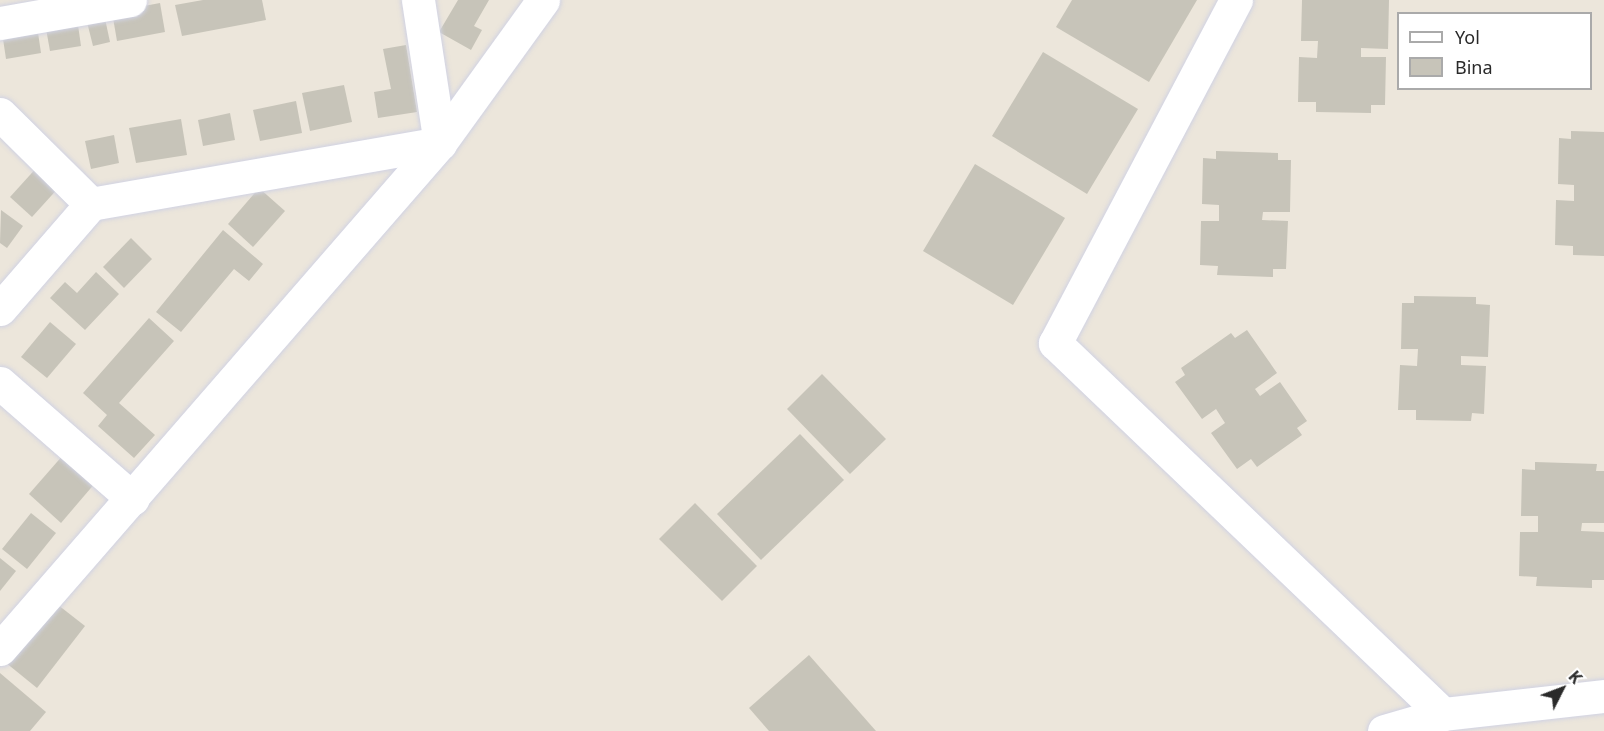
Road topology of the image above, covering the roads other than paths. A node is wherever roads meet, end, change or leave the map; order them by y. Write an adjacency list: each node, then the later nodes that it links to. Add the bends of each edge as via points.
1 (130, 0): 5 (street)
2 (418, 0): 7 (street)
3 (543, 0): 7 (street)
4 (1236, 0): 14 (street, via 1055,343)
5 (0, 23)
6 (0, 114): 8 (street)
7 (440, 143): 8 (street); 11 (street)
8 (91, 204): 9 (street)
9 (0, 309)
10 (0, 383): 11 (street)
11 (133, 499): 12 (street)
12 (0, 649)
13 (1604, 696): 14 (street)
14 (1443, 714): 15 (street)
15 (1384, 731)

